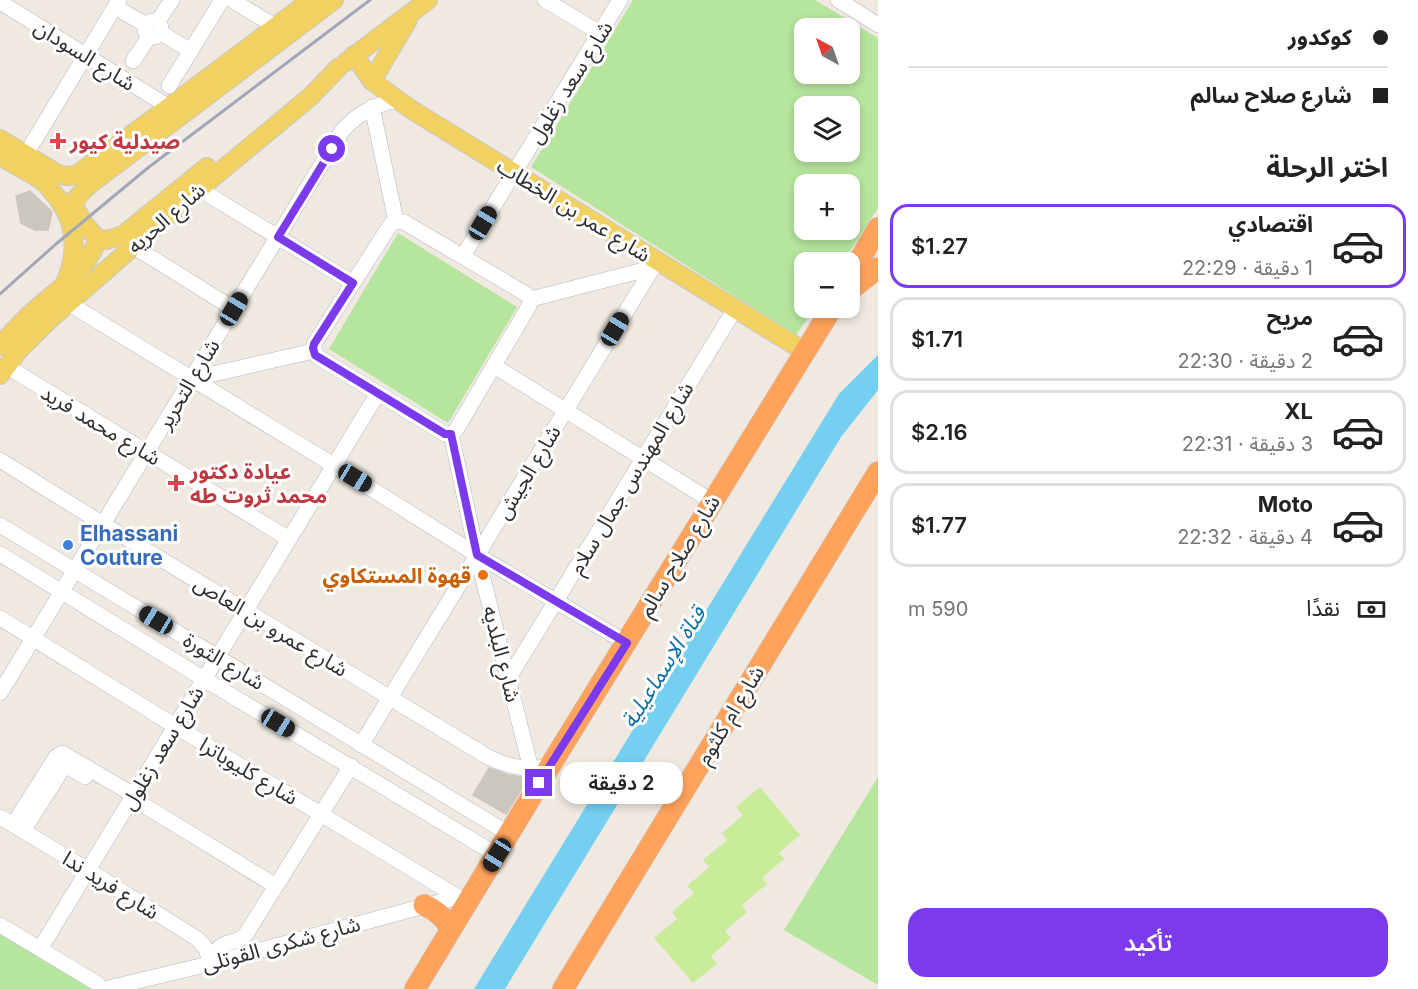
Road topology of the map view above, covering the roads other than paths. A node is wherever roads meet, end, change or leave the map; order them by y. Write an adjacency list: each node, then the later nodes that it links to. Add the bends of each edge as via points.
1 (172, 0): 14 (street)
2 (222, 0): 16 (street)
3 (232, 0): 13 (street)
4 (311, 0): 13 (main road)
5 (334, 0): 32 (main road, via 89,185)
6 (545, 0): 15 (street)
7 (620, 0): 15 (street, شارع سعد زغلول)
8 (838, 0): 12 (street)
9 (117, 3): 14 (street); 17 (street)
10 (3, 5): 17 (street, شارع السودان)
11 (421, 5): 18 (main road, شارع الحريه); 21 (main road)
12 (878, 25)
13 (276, 27): 24 (main road)
14 (153, 29): 16 (street); 19 (street)
15 (600, 33): 29 (street, شارع سعد زغلول)
16 (191, 51): 22 (street)
17 (85, 54): 24 (street, شارع السودان); 27 (street)
18 (354, 56): 20 (main road, شارع الحريه); 21 (main road, شارع عمر بن الخطاب)
19 (133, 61)
20 (339, 67): 31 (main road, شارع الحريه, via 310,97); 36 (main road, شارع الحريه, via 302,89 123,235)
21 (372, 81): 23 (main road, شارع عمر بن الخطاب)
22 (169, 86)
23 (398, 100): 25 (street, شارع التحرير); 29 (main road, شارع عمر بن الخطاب)
24 (169, 107): 27 (main road, via 71,176 63,176)
25 (372, 107): 33 (street); 35 (street, شارع التحرير, via 342,131)
26 (0, 139): 27 (main road)
27 (26, 154)
28 (0, 156): 30 (main road)
29 (514, 173): 38 (street, شارع سعد زغلول); 40 (main road, شارع عمر بن الخطاب)
30 (45, 183): 32 (main road); 43 (main road, via 65,210 73,231 74,252)
31 (199, 189): 35 (street); 37 (main road, شارع الحريه)
32 (73, 204): 36 (main road)
33 (396, 221): 38 (street); 44 (street, via 388,227)
34 (878, 228): 39 (highway)
35 (278, 237): 44 (street); 47 (street, شارع التحرير)
36 (98, 239): 43 (main road, شارع الحريه, via 82,267)
37 (133, 246): 46 (main road, شارع الحريه); 47 (street)
38 (463, 256): 45 (street)
39 (860, 259)
40 (654, 264): 45 (street); 48 (main road, شارع عمر بن الخطاب); 57 (street, شارع الجيش)
41 (878, 268): 42 (highway)
42 (860, 282)
43 (65, 283): 50 (main road, شارع الحريه)
44 (353, 283): 51 (street, via 314,344)
45 (531, 299): 53 (street)
46 (68, 303): 54 (main road, شارع الحريه, via 33,335); 55 (street)
47 (234, 309): 55 (street, شارع التحرير)
48 (735, 309): 52 (main road, شارع عمر بن الخطاب); 60 (street, شارع المهندس جمال سلام)
49 (825, 318): 52 (highway, شارع صلاح سالم)
50 (0, 346)
51 (314, 351): 55 (street); 56 (street)
52 (804, 351): 64 (highway, شارع صلاح سالم)
53 (494, 366): 57 (street); 58 (street)
54 (3, 371): 59 (street, شارع محمد فريد)
55 (191, 379): 59 (street, شارع التحرير); 62 (street)
56 (378, 393): 58 (street); 62 (street, شارع سعد زغلول)
57 (565, 411): 60 (street); 69 (street, شارع الجيش)
58 (451, 434): 69 (street, شارع البلديه)
59 (146, 453): 65 (street, شارع التحرير); 67 (street, شارع محمد فريد)
60 (643, 459): 64 (street); 72 (street, شارع المهندس جمال سلام)
61 (0, 460): 65 (street, شارع عمرو بن العاص)
62 (335, 466): 67 (street, شارع سعد زغلول); 69 (street)
63 (878, 472): 103 (highway, شارع ام كلثوم)
64 (712, 502): 76 (highway, شارع صلاح سالم)
65 (103, 524): 70 (street, شارع التحرير); 73 (street, شارع عمرو بن العاص)
66 (0, 525): 70 (street, شارع الثورة)
67 (289, 539): 73 (street, شارع سعد زغلول)
68 (0, 554): 71 (street, شارع الثورة)
69 (477, 555): 72 (street); 79 (street, شارع البلديه); 81 (street, شارع الجيش)
70 (75, 570): 71 (street, شارع التحرير); 77 (street, شارع الثورة)
71 (62, 592): 75 (street, شارع التحرير); 78 (street, شارع الثورة)
72 (555, 602): 76 (street); 79 (street, شارع المهندس جمال سلام)
73 (246, 611): 77 (street, شارع سعد زغلول); 81 (street, شارع عمرو بن العاص)
74 (0, 618): 75 (street, شارع كليوباترا)
75 (33, 639): 80 (street, شارع التحرير); 82 (street, شارع كليوباترا)
76 (627, 643): 85 (highway, شارع صلاح سالم)
77 (218, 657): 78 (street, شارع سعد زغلول); 83 (street, شارع الثورة)
78 (204, 679): 82 (street, شارع سعد زغلول); 84 (street, شارع الثورة)
79 (508, 679): 85 (street, شارع البلديه)
80 (0, 693)
81 (390, 698): 83 (street, شارع الجيش); 85 (street, شارع عمرو بن العاص, via 498,762)
82 (176, 726): 86 (street, شارع سعد زغلول); 87 (street, شارع كليوباترا)
83 (361, 745): 88 (street, شارع الثورة)
84 (351, 766): 87 (street); 91 (street, شارع الثورة)
85 (540, 768): 90 (highway, شارع صلاح سالم)
86 (131, 799): 89 (street, via 63,768); 93 (street, شارع سعد زغلول); 94 (street)
87 (321, 814): 94 (street); 95 (street, شارع كليوباترا)
88 (488, 822): 90 (street, شارع الثورة); 91 (street, via 489,836)
89 (12, 824): 93 (street, شارع فريد ندا)
90 (509, 834): 92 (highway, شارع صلاح سالم)
91 (477, 843): 92 (street, شارع الثورة)
92 (497, 855): 95 (highway, شارع صلاح سالم)
93 (88, 870): 99 (street, شارع سعد زغلول); 100 (street, شارع فريد ندا, via 202,942)
94 (276, 886): 100 (street, via 246,934 220,947)
95 (463, 900): 96 (street, شارع شكرى القوتلى); 98 (highway, شارع صلاح سالم)
96 (424, 905): 98 (highway, via 443,917); 100 (street, شارع شكرى القوتلى)
97 (0, 925): 99 (street)
98 (451, 929): 102 (highway, شارع صلاح سالم)
99 (40, 949): 101 (street)
100 (209, 964): 101 (street, شارع شكرى القوتلى)
101 (103, 989)
102 (416, 989)
103 (563, 989)

